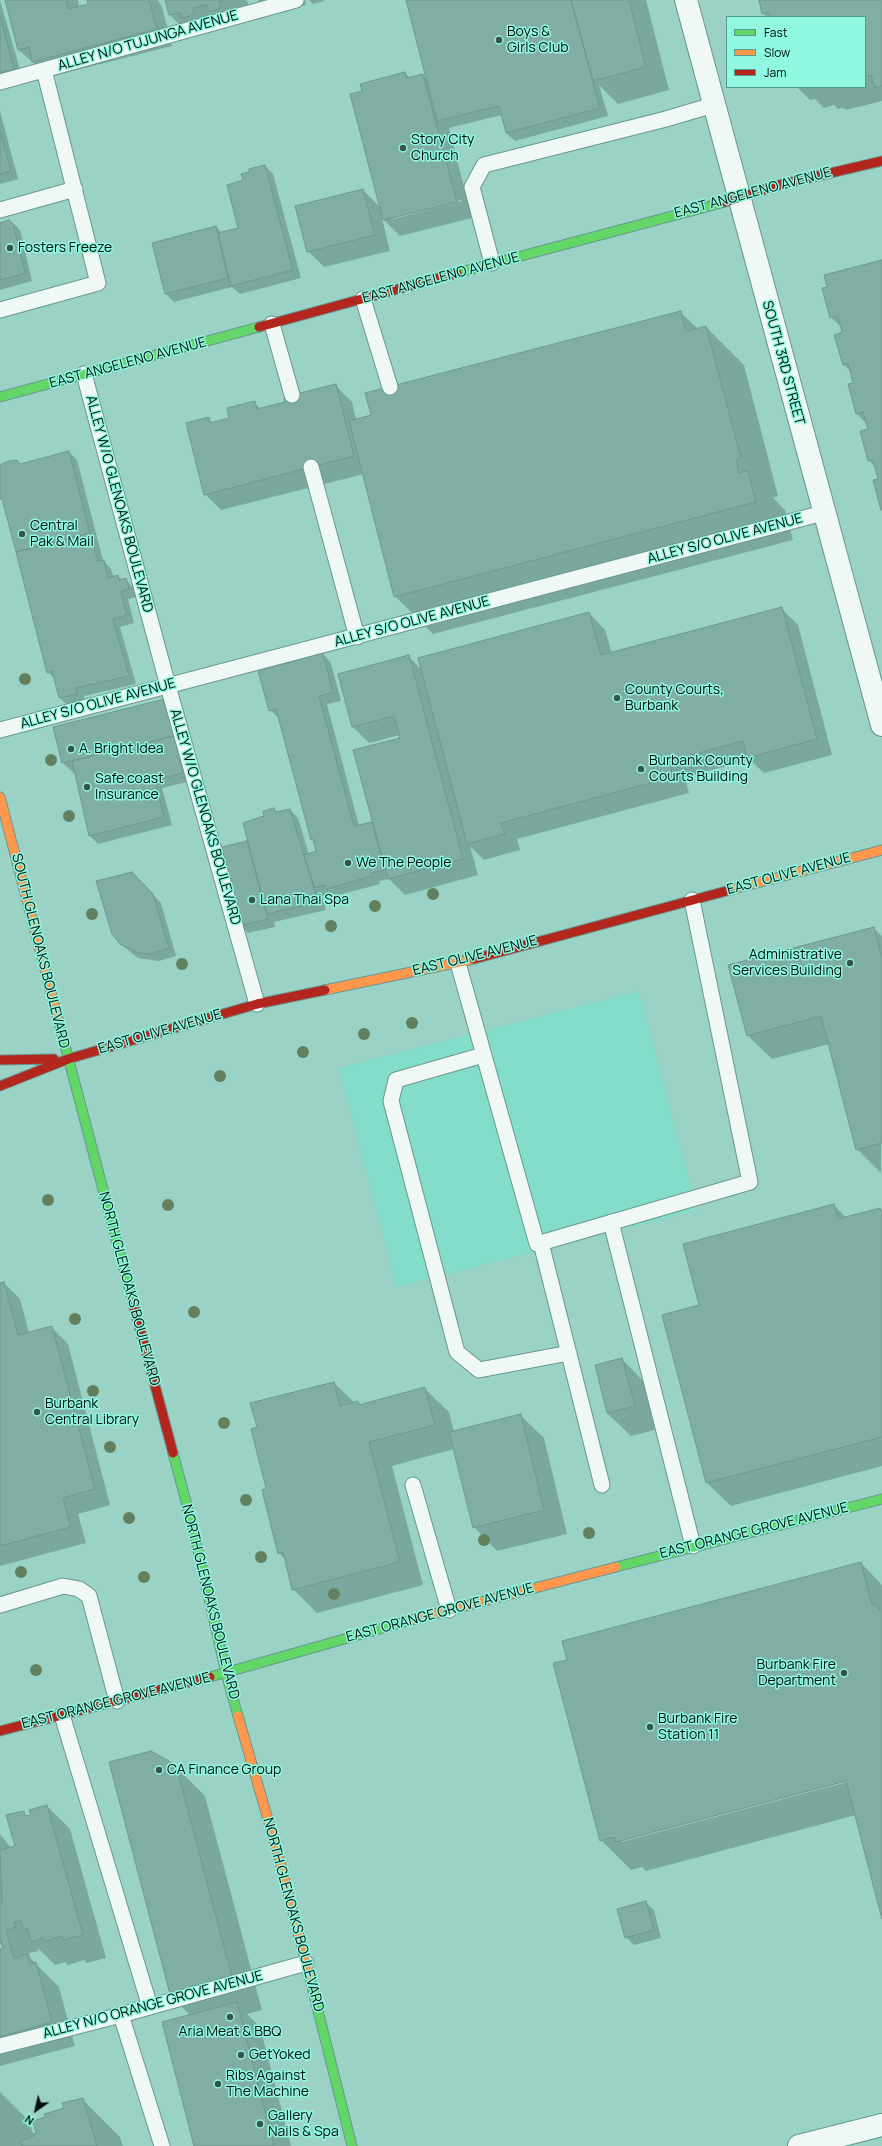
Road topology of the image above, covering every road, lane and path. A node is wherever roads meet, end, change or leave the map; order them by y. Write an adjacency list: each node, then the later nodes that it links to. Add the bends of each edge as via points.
1 (296, 0): 3 (lane, ALLEY N/O TUJUNGA AVENUE)
2 (686, 0): 5 (street, SOUTH 3RD STREET)
3 (44, 70): 4 (lane, ALLEY N/O TUJUNGA AVENUE); 7 (lane)
4 (0, 82)
5 (713, 105): 8 (street, SOUTH 3RD STREET); 10 (lane, via 484,165 472,187)
6 (882, 161): 8 (main road, EAST ANGELENO AVENUE, via 779,185)
7 (75, 189): 9 (lane); 12 (lane, via 98,283)
8 (739, 198): 10 (main road, EAST ANGELENO AVENUE); 19 (street, SOUTH 3RD STREET)
9 (0, 210)
10 (492, 264): 11 (main road, EAST ANGELENO AVENUE)
11 (364, 299): 13 (main road, EAST ANGELENO AVENUE); 15 (lane)
12 (0, 310)
13 (272, 324): 14 (main road, EAST ANGELENO AVENUE); 16 (lane)
14 (84, 374): 17 (main road, EAST ANGELENO AVENUE); 21 (lane, ALLEY W/O GLENOAKS BOULEVARD)
15 (390, 387)
16 (292, 395)
17 (0, 397)
18 (311, 467): 20 (lane)
19 (823, 513): 20 (lane, ALLEY S/O OLIVE AVENUE); 22 (street, SOUTH 3RD STREET)
20 (357, 637): 21 (lane, ALLEY S/O OLIVE AVENUE)
21 (168, 686): 23 (lane, ALLEY S/O OLIVE AVENUE); 28 (lane, ALLEY W/O GLENOAKS BOULEVARD)
22 (882, 725)
23 (0, 730)
24 (0, 797): 30 (main road, SOUTH GLENOAKS BOULEVARD)
25 (882, 850): 26 (main road, EAST OLIVE AVENUE)
26 (692, 900): 27 (main road, EAST OLIVE AVENUE); 33 (lane, via 750,1182)
27 (458, 963): 28 (main road, EAST OLIVE AVENUE); 29 (lane)
28 (257, 1004): 30 (main road, EAST OLIVE AVENUE)
29 (483, 1055): 34 (lane, via 537,1244); 35 (lane, via 396,1080 391,1102 456,1352 479,1370)
30 (68, 1059): 31 (main road, EAST OLIVE AVENUE); 32 (main road, EAST OLIVE AVENUE); 42 (main road, NORTH GLENOAKS BOULEVARD, via 194,1532)
31 (0, 1060)
32 (0, 1086)
33 (610, 1222): 34 (lane); 39 (lane)
34 (541, 1243): 35 (lane)
35 (569, 1353): 37 (lane)
36 (413, 1485): 41 (lane)
37 (602, 1485)
38 (882, 1499): 39 (main road, EAST ORANGE GROVE AVENUE)
39 (693, 1546): 41 (main road, EAST ORANGE GROVE AVENUE)
40 (0, 1605): 43 (lane, via 64,1586 78,1589 89,1596)
41 (448, 1610): 42 (main road, EAST ORANGE GROVE AVENUE)
42 (226, 1673): 43 (main road, EAST ORANGE GROVE AVENUE); 46 (main road, NORTH GLENOAKS BOULEVARD)
43 (117, 1701): 44 (main road, EAST ORANGE GROVE AVENUE)
44 (62, 1715): 45 (main road, EAST ORANGE GROVE AVENUE); 47 (lane)
45 (0, 1731)
46 (306, 1963): 47 (lane, ALLEY N/O ORANGE GROVE AVENUE); 52 (main road, NORTH GLENOAKS BOULEVARD)
47 (150, 2007): 48 (lane, ALLEY N/O ORANGE GROVE AVENUE)
48 (121, 2015): 49 (lane, ALLEY N/O ORANGE GROVE AVENUE); 51 (lane)
49 (0, 2046)
50 (882, 2125): 53 (street)
51 (162, 2146)
52 (352, 2146)
53 (799, 2146)

